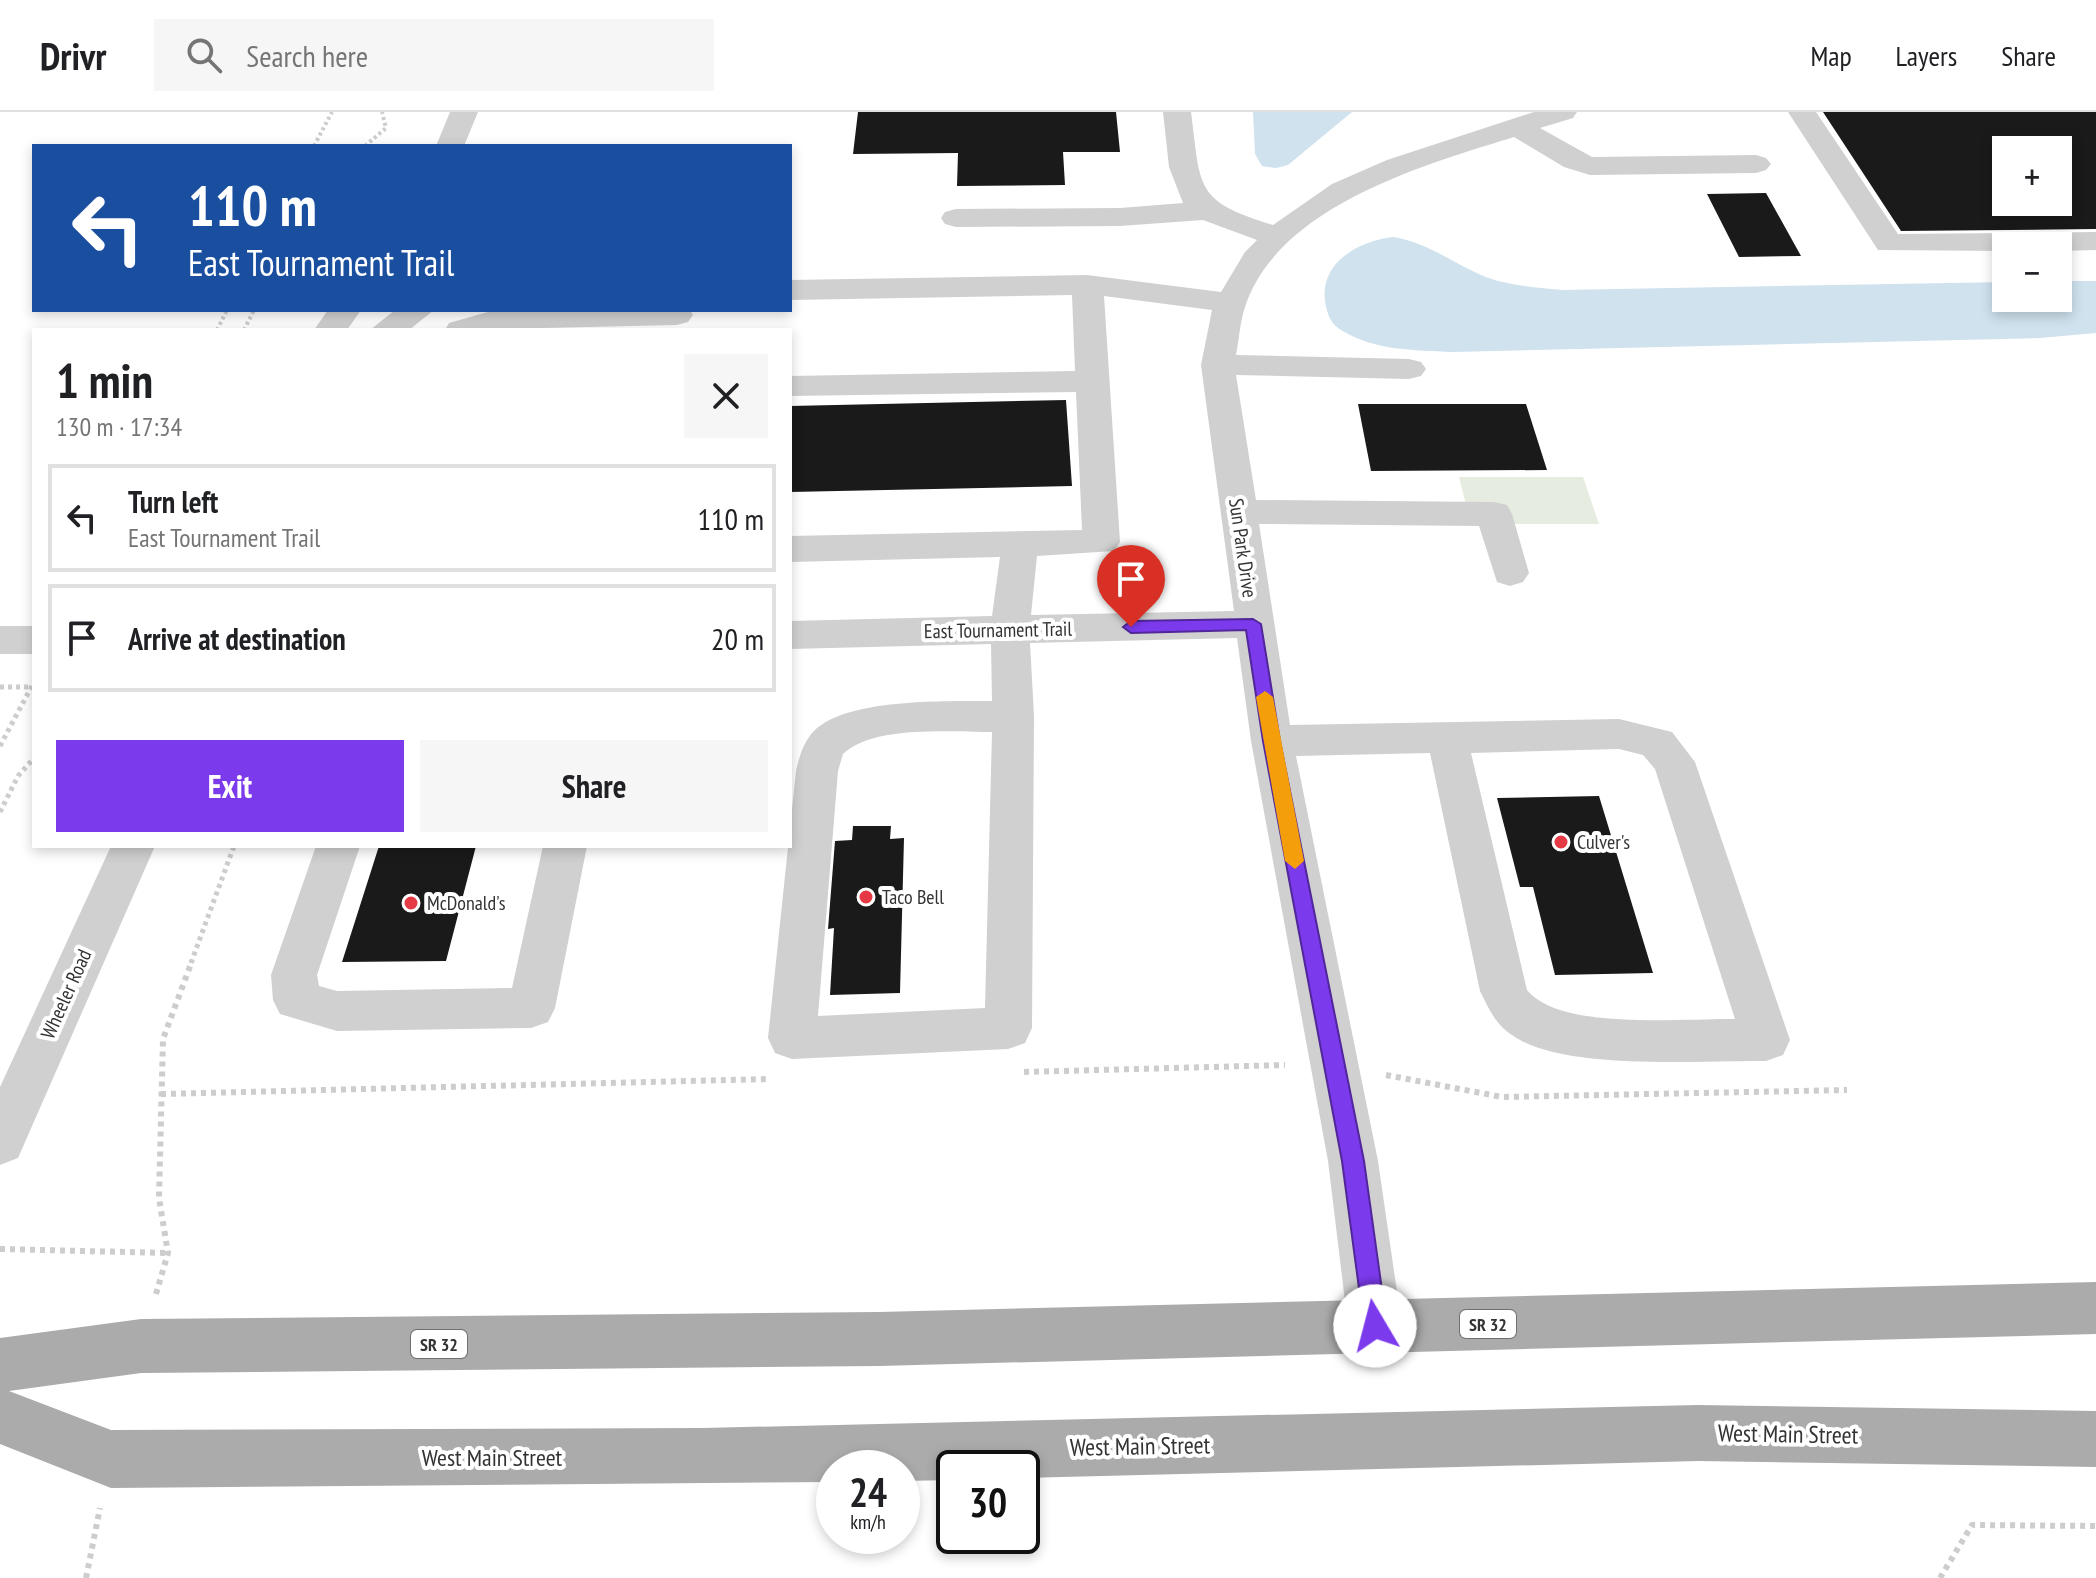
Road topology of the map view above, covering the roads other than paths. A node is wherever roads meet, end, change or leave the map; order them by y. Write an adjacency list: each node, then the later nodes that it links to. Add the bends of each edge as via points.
1 (464, 112): 6 (street)
2 (1177, 112): 8 (street, via 1188,192)
3 (1563, 112): 5 (street, Sun Park Drive)
4 (1802, 112): 11 (street, via 1889,243)
5 (1518, 127): 7 (street, via 1590,166); 10 (street, Sun Park Drive, via 1370,179 1307,210)
6 (451, 144)
7 (1756, 164)
8 (1205, 211): 9 (street); 10 (street)
9 (956, 218)
10 (1275, 236): 14 (street, Sun Park Drive, via 1256,255)
11 (2096, 241)
12 (1087, 285): 13 (street); 14 (street); 22 (street)
13 (792, 290)
14 (1229, 303): 20 (street, Sun Park Drive)
15 (415, 312): 17 (street)
16 (675, 321): 18 (street, via 498,319); 19 (street)
17 (389, 328)
18 (468, 328)
19 (628, 328)
20 (1218, 365): 21 (street); 24 (street, Sun Park Drive)
21 (1409, 369)
22 (1091, 381): 23 (street); 25 (street, via 1101,542)
23 (792, 386)
24 (1238, 512): 27 (street, via 1494,514); 28 (street, Sun Park Drive)
25 (1020, 543): 26 (street); 29 (street)
26 (792, 549)
27 (1510, 573)
28 (1253, 624): 29 (street, East Tournament Trail); 35 (street, Sun Park Drive)
29 (1010, 630): 30 (street, East Tournament Trail); 33 (street)
30 (792, 635)
31 (0, 640): 32 (street)
32 (32, 640)
33 (1013, 716): 33 (street, via 1008,1028 792,1038 822,750 856,724)
34 (1447, 737): 34 (street, via 1504,991 1512,1007 1531,1023 1578,1038 1766,1040 1674,762 1665,750 1640,737 1619,734); 35 (street)
35 (1272, 741): 41 (street, Sun Park Drive, via 1353,1161)
36 (132, 848): 39 (street, Wheeler Road)
37 (337, 848): 38 (street, via 294,975 297,1000 337,1011 531,1008)
38 (565, 848)
39 (0, 1142)
40 (2096, 1308): 41 (main road, SR 32)
41 (1375, 1326): 42 (main road, SR 32, via 879,1339 141,1346)
42 (0, 1365)
43 (0, 1416): 44 (main road, West Main Street, via 111,1459 703,1457 1698,1433)
44 (2096, 1439)

